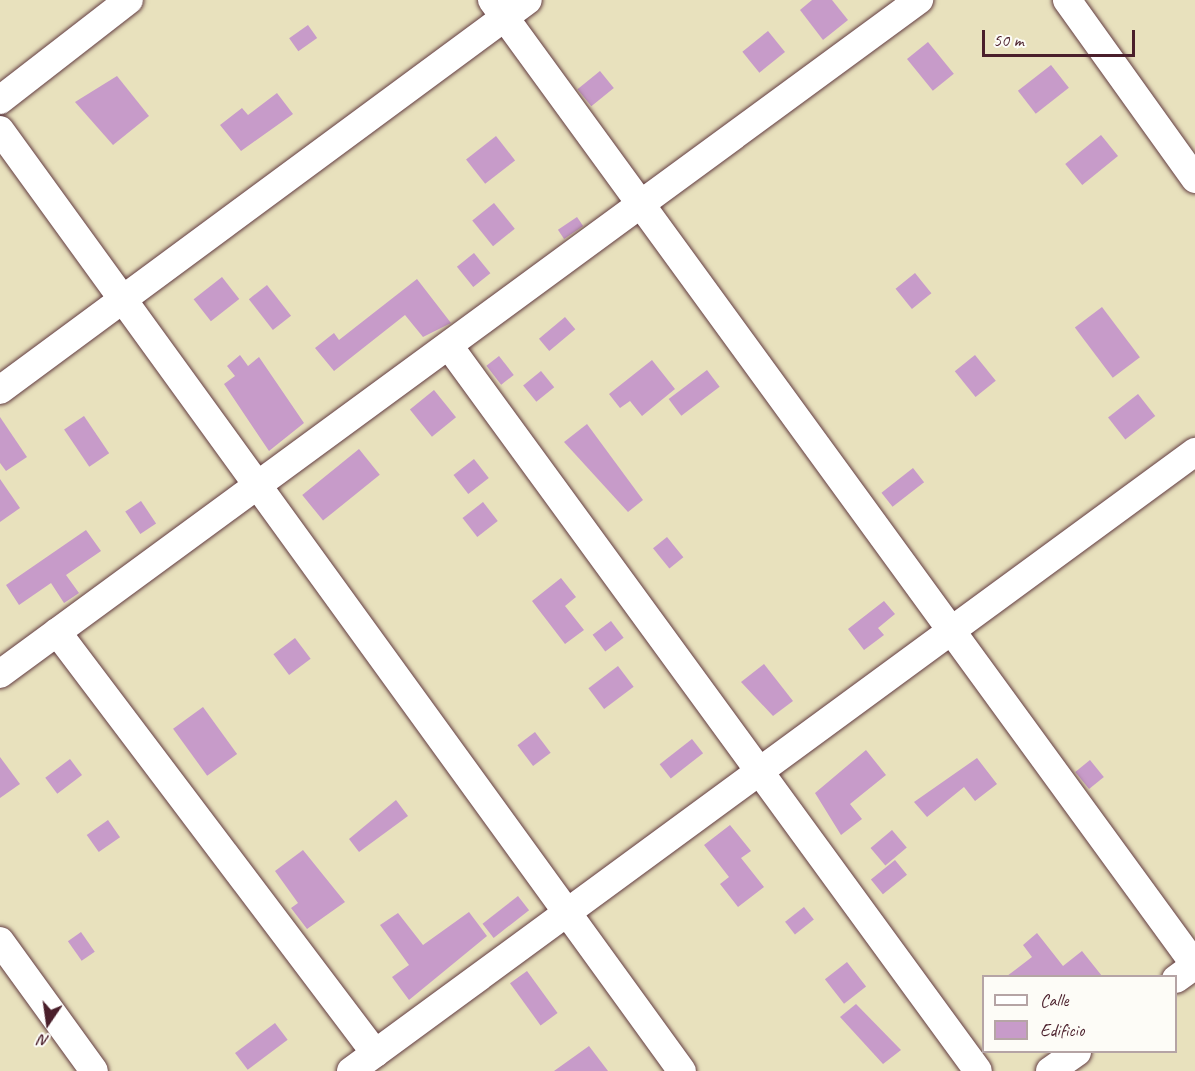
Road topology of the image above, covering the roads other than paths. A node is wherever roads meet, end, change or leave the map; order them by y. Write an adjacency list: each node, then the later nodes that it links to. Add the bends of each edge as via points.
1 (129, 0): 6 (street)
2 (528, 0): 5 (street)
3 (920, 0): 9 (street)
4 (1067, 0): 8 (street)
5 (499, 9): 9 (street); 10 (street)
6 (0, 100)
7 (0, 130): 10 (street)
8 (1195, 179)
9 (641, 204): 11 (street); 15 (street)
10 (120, 301): 12 (street); 14 (street)
11 (449, 346): 14 (street); 18 (street)
12 (0, 390)
13 (1195, 453): 15 (street)
14 (258, 486): 16 (street); 19 (street)
15 (952, 631): 18 (street); 21 (street)
16 (57, 632): 17 (street); 23 (street)
17 (0, 674)
18 (759, 771): 19 (street); 28 (street)
19 (567, 913): 23 (street); 27 (street)
20 (0, 941): 25 (street)
21 (1195, 965): 22 (street)
22 (1177, 978)
23 (375, 1053): 26 (street)
24 (1076, 1053): 29 (street)
25 (94, 1071)
26 (351, 1071)
27 (682, 1071)
28 (978, 1071)
29 (1050, 1071)

